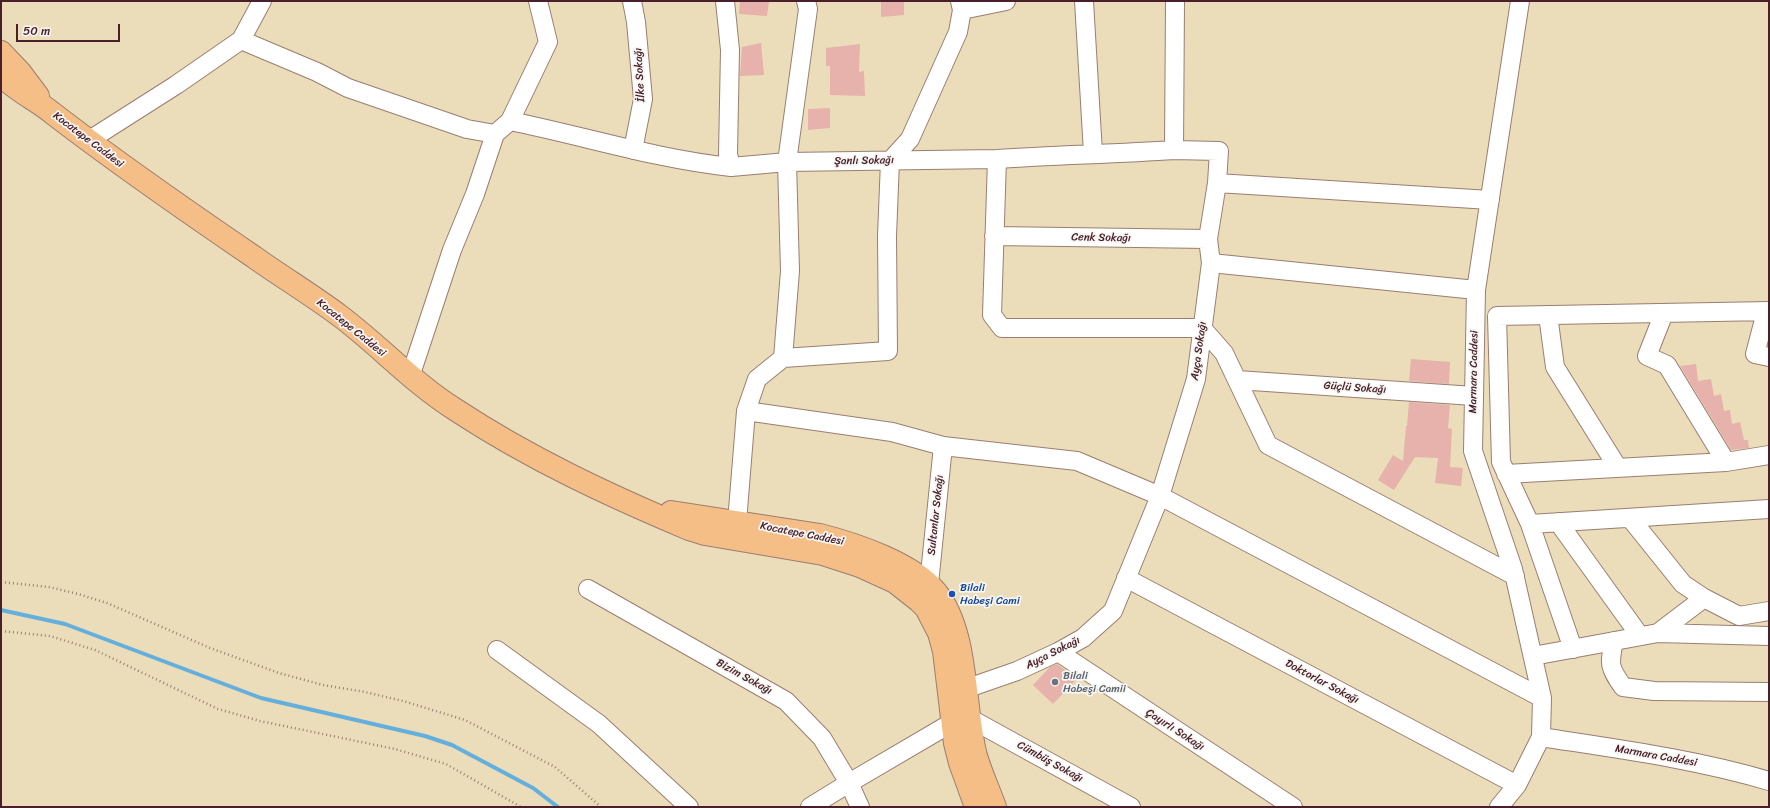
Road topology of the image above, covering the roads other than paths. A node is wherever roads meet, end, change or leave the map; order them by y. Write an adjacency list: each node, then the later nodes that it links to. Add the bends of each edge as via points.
1 (262, 1): 11 (street)
2 (538, 1): 15 (street, via 548,42)
3 (632, 1): 18 (street, İlke Sokağı, via 643,99)
4 (725, 1): 24 (street, via 730,50 728,154)
5 (806, 1): 23 (street, via 808,9)
6 (1006, 1): 10 (street)
7 (1084, 1): 20 (street)
8 (1175, 1): 19 (street)
9 (1520, 1): 26 (street, Marmara Caddesi)
10 (961, 6): 22 (street, via 958,32 910,139)
11 (240, 40): 16 (street, via 317,72 348,88 467,129); 17 (street, via 176,85)
12 (1, 52): 14 (main road, Kocatepe Caddesi)
13 (1, 75): 14 (main road, Kocatepe Caddesi)
14 (50, 111): 17 (main road, Kocatepe Caddesi)
15 (510, 121): 16 (street); 18 (street, Şanlı Sokağı)
16 (495, 134): 37 (street, via 475,194 452,250)
17 (88, 141): 37 (main road, Kocatepe Caddesi, via 340,316)
18 (633, 150): 24 (street, Şanlı Sokağı, via 692,163)
19 (1174, 150): 20 (street, Şanlı Sokağı); 25 (street, Ayça Sokağı, via 1219,151)
20 (1093, 153): 21 (street, Şanlı Sokağı)
21 (997, 158): 22 (street, Şanlı Sokağı); 27 (street)
22 (890, 161): 23 (street, Şanlı Sokağı); 36 (street, via 887,236 888,351)
23 (787, 162): 24 (street, Şanlı Sokağı); 36 (street, via 790,271)
24 (731, 167)
25 (1218, 183): 26 (street); 28 (street, Ayça Sokağı)
26 (1490, 200): 30 (street, Marmara Caddesi)
27 (994, 236): 28 (street, Cenk Sokağı); 34 (street, via 992,314 1002,328)
28 (1208, 239): 29 (street, Ayça Sokağı)
29 (1212, 263): 30 (street); 34 (street, Ayça Sokağı)
30 (1476, 290): 39 (street, Marmara Caddesi)
31 (1768, 312): 32 (street); 35 (street, via 1755,354)
32 (1664, 313): 33 (street); 43 (street, via 1647,356 1667,365)
33 (1548, 315): 44 (street, via 1555,367); 45 (street, via 1497,316 1501,462)
34 (1202, 328): 38 (street, via 1224,353); 46 (street, Ayça Sokağı, via 1196,379)
35 (1769, 357)
36 (783, 358): 40 (street, via 757,379)
37 (410, 377): 51 (main road, Kocatepe Caddesi, via 456,410 578,480 689,529 705,534)
38 (1237, 380): 39 (street, Güçlü Sokağı); 52 (street, via 1268,445)
39 (1474, 396): 52 (street, Marmara Caddesi, via 1472,451)
40 (746, 411): 41 (street, via 892,432); 51 (street)
41 (943, 446): 46 (street, via 1077,461); 54 (street, Sultanlar Sokağı)
42 (1769, 455): 43 (street)
43 (1726, 462): 44 (street)
44 (1618, 468): 45 (street)
45 (1506, 474): 50 (street)
46 (1160, 496): 53 (street, Ayça Sokağı); 69 (street)
47 (1769, 508): 48 (street)
48 (1630, 518): 49 (street); 56 (street, via 1683,584)
49 (1558, 522): 50 (street); 60 (street)
50 (1530, 524): 63 (street)
51 (736, 531): 54 (main road, Kocatepe Caddesi, via 842,540 902,565); 57 (main road, Kocatepe Caddesi, via 860,566 895,582)
52 (1515, 576): 66 (street, Marmara Caddesi)
53 (1126, 578): 65 (street, Ayça Sokağı, via 1113,611 1083,638); 74 (street, Doktorlar Sokağı)
54 (929, 584): 57 (main road); 67 (main road, Kocatepe Caddesi, via 937,592 952,621 959,645)
55 (588, 589): 73 (street, Bizim Sokağı, via 786,701 822,738)
56 (1704, 598): 58 (street, via 1739,616); 59 (street)
57 (926, 608): 67 (main road, Kocatepe Caddesi, via 939,633)
58 (1769, 611)
59 (1658, 633): 60 (street); 61 (street)
60 (1640, 636): 62 (street)
61 (1769, 636)
62 (1614, 641): 63 (street); 68 (street, via 1610,660 1612,672 1624,687 1654,692)
63 (1573, 649): 66 (street)
64 (497, 650): 75 (street, via 599,724)
65 (1058, 652): 67 (street, Ayça Sokağı, via 1017,671); 81 (street, Çayırlı Sokağı)
66 (1533, 656): 69 (street, Marmara Caddesi)
67 (957, 692): 70 (main road, Kocatepe Caddesi)
68 (1769, 692)
69 (1542, 698): 71 (street, Marmara Caddesi)
70 (961, 720): 73 (street); 78 (main road, Kocatepe Caddesi, via 960,763); 79 (main road, Kocatepe Caddesi); 80 (street, Cümbüş Sokağı)
71 (1542, 737): 72 (street, Marmara Caddesi, via 1648,754); 74 (street, Marmara Caddesi)
72 (1769, 781)
73 (849, 782): 76 (street); 77 (street, Bizim Sokağı)
74 (1517, 785): 82 (street, Marmara Caddesi)
75 (689, 807)
76 (810, 807)
77 (860, 807)
78 (976, 807)
79 (995, 807)
80 (1131, 807)
81 (1293, 807)
82 (1500, 807)

